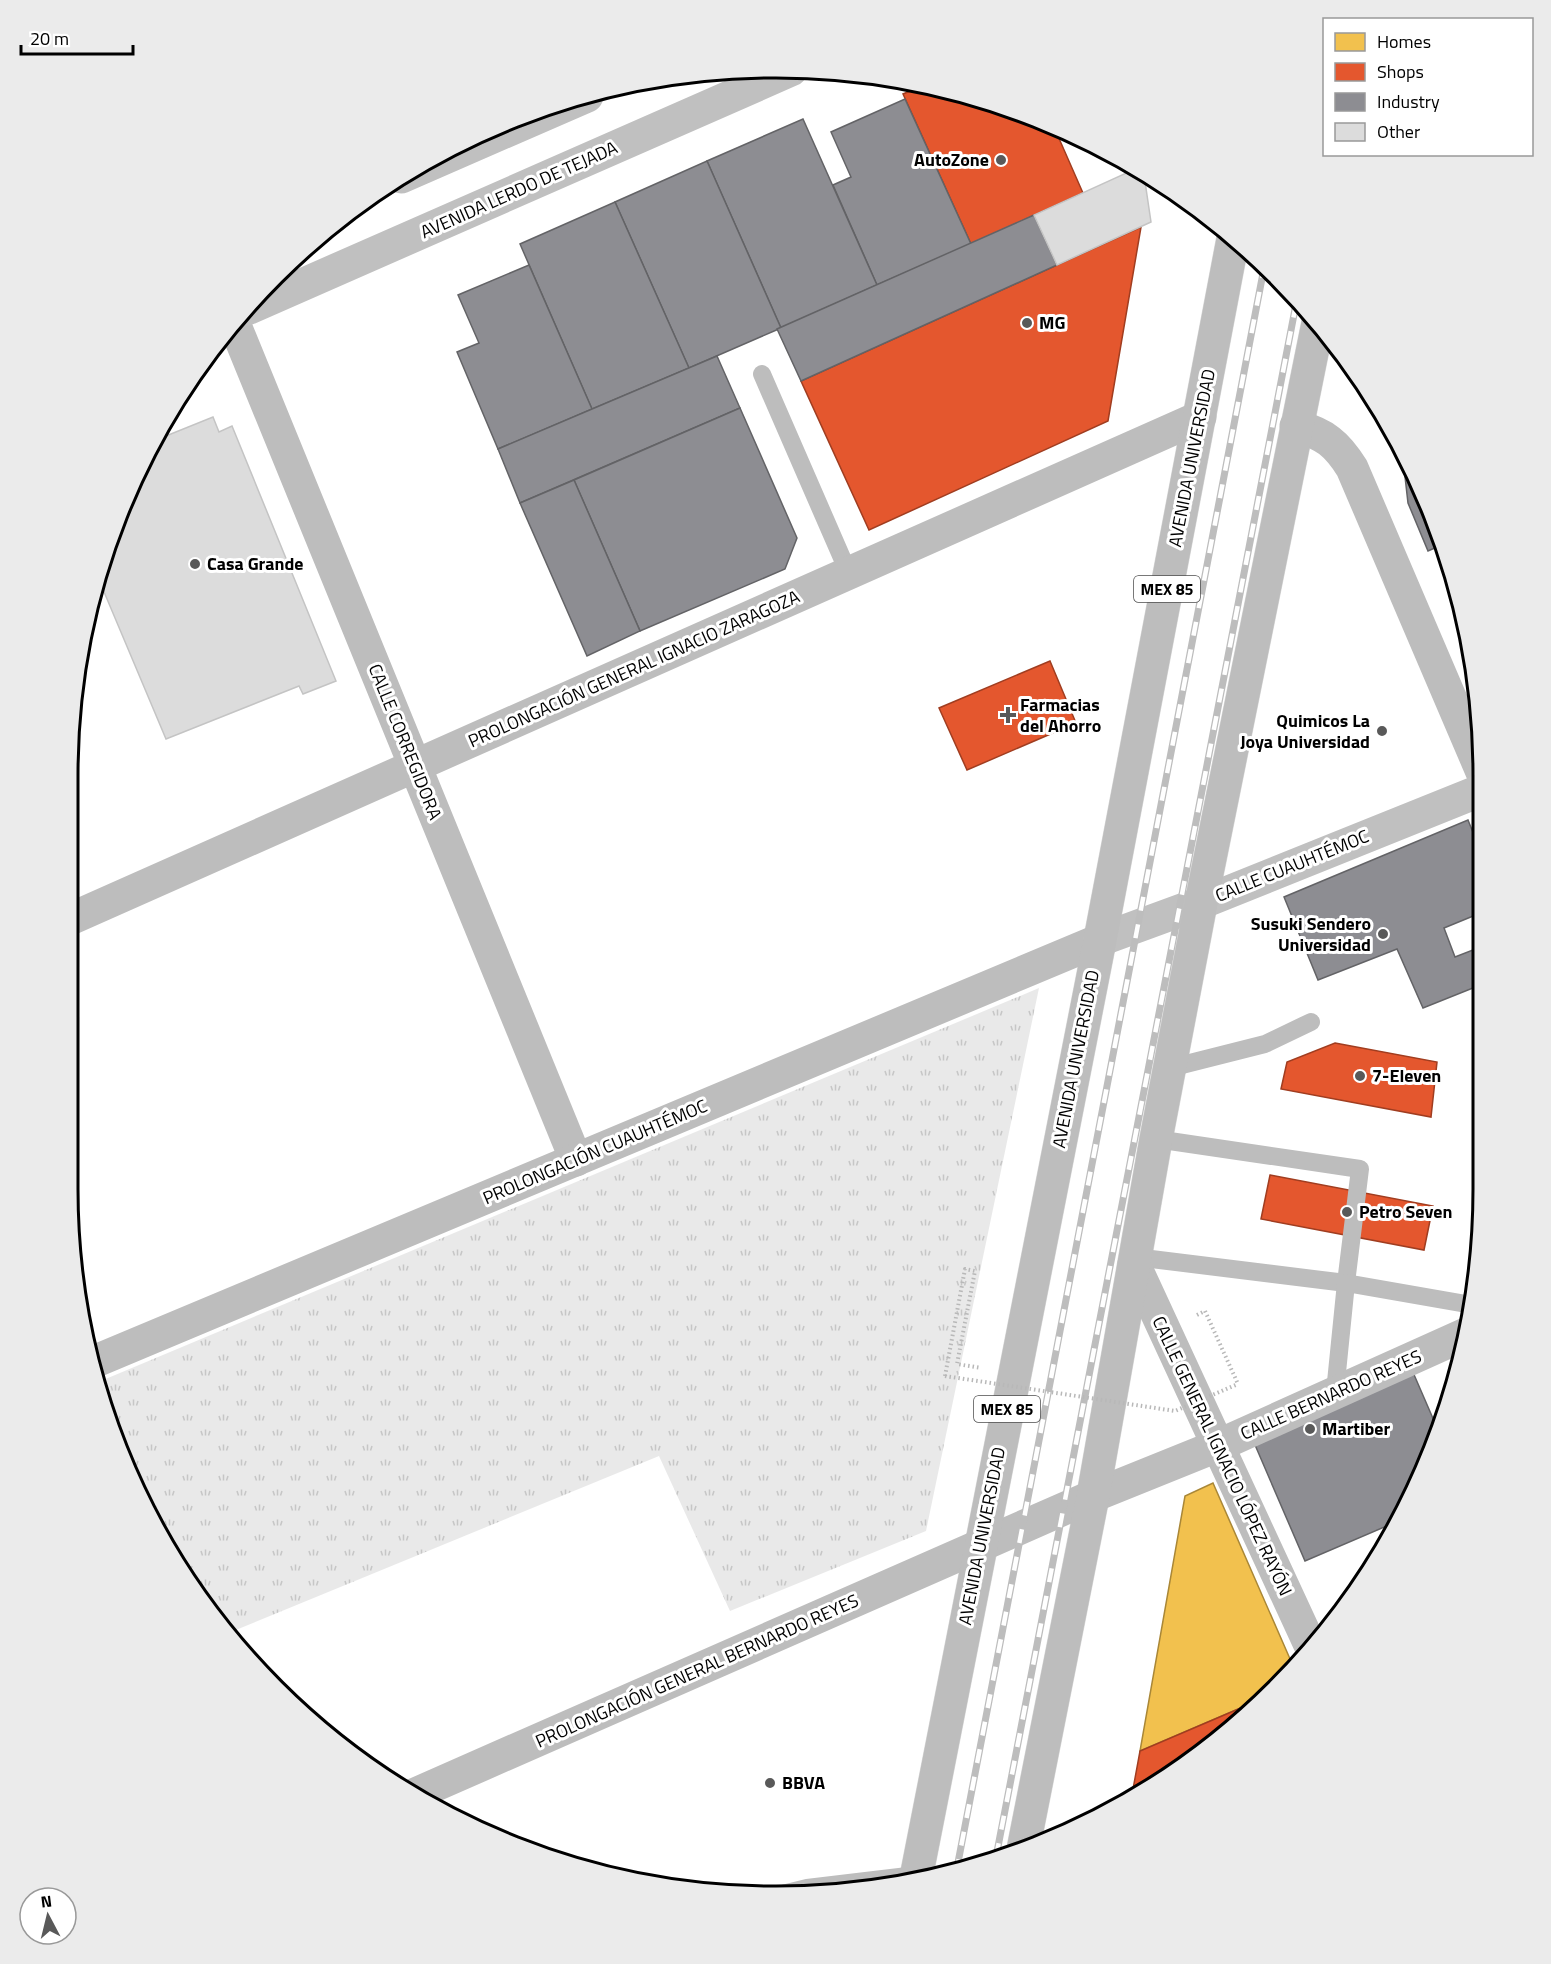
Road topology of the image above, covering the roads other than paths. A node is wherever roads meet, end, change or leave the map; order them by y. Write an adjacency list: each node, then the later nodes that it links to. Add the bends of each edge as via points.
1 (773, 78): 3 (street, AVENIDA LERDO DE TEJADA)
2 (1231, 248): 7 (main road, AVENIDA UNIVERSIDAD / MEX 85)
3 (264, 301)
4 (238, 332): 11 (main road, CALLE CORREGIDORA)
5 (1320, 341): 8 (main road)
6 (762, 374): 9 (lane)
7 (1200, 417): 9 (main road, PROLONGACIÓN GENERAL IGNACIO ZARAGOZA); 15 (main road, AVENIDA UNIVERSIDAD / MEX 85)
8 (1296, 426): 10 (main road, via 1327,438 1352,468); 13 (main road)
9 (849, 574): 11 (main road, PROLONGACIÓN GENERAL IGNACIO ZARAGOZA)
10 (1472, 750)
11 (415, 766): 14 (main road, PROLONGACIÓN GENERAL IGNACIO ZARAGOZA); 19 (main road, CALLE CORREGIDORA)
12 (1473, 794): 13 (street, CALLE CUAUHTÉMOC)
13 (1201, 903): 15 (street, CALLE CUAUHTÉMOC); 17 (main road)
14 (78, 916)
15 (1100, 940): 19 (main road, PROLONGACIÓN CUAUHTÉMOC); 28 (main road, AVENIDA UNIVERSIDAD / MEX 85)
16 (1311, 1022): 17 (lane, via 1265,1044)
17 (1170, 1068): 18 (main road)
18 (1156, 1139): 20 (main road); 21 (lane, via 1360,1169)
19 (576, 1160): 24 (main road, PROLONGACIÓN CUAUHTÉMOC)
20 (1135, 1261): 21 (lane); 26 (main road, CALLE GENERAL IGNACIO LÓPEZ RAYÓN); 27 (main road)
21 (1346, 1283): 22 (lane); 25 (lane)
22 (1463, 1303)
23 (1456, 1339): 25 (main road, CALLE BERNARDO REYES)
24 (100, 1359)
25 (1335, 1392): 26 (main road, CALLE BERNARDO REYES)
26 (1217, 1446): 27 (main road, CALLE BERNARDO REYES); 29 (main road, CALLE GENERAL IGNACIO LÓPEZ RAYÓN)
27 (1093, 1496): 28 (main road, PROLONGACIÓN GENERAL BERNARDO REYES); 31 (main road)
28 (981, 1547): 30 (main road, PROLONGACIÓN GENERAL BERNARDO REYES); 32 (main road, AVENIDA UNIVERSIDAD / MEX 85)
29 (1307, 1639)
30 (423, 1791)
31 (1025, 1839)
32 (917, 1872)

